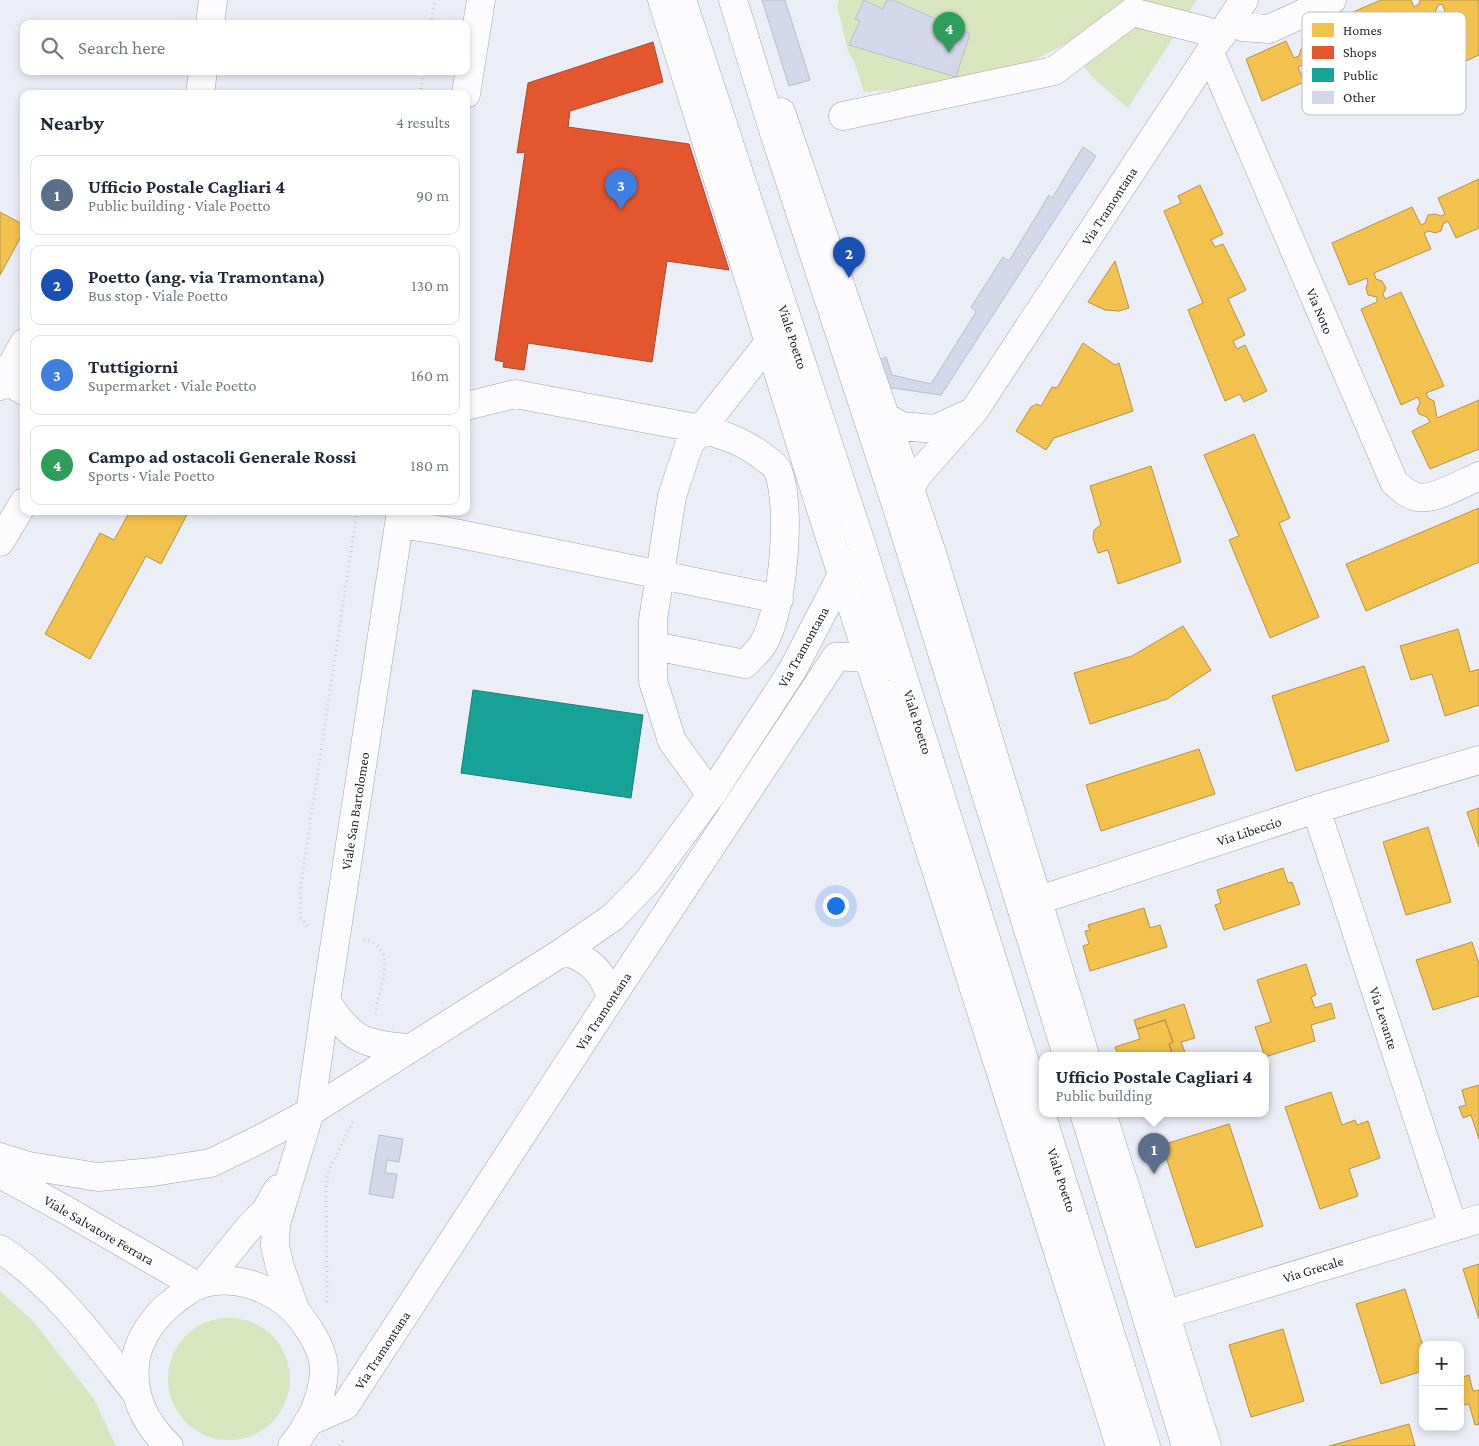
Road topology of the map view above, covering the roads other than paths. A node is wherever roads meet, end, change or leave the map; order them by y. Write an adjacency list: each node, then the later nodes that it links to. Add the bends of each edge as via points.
1 (213, 0): 10 (main road)
2 (481, 0): 12 (main road)
3 (662, 0): 19 (main road)
4 (682, 0): 18 (main road, Viale Poetto)
5 (734, 0): 22 (main road)
6 (746, 0): 25 (main road)
7 (1332, 0): 8 (main road)
8 (1306, 12)
9 (1302, 14): 11 (main road, via 1269,29)
10 (210, 20)
11 (1227, 27): 17 (main road, via 1132,12 1054,72); 24 (main road, Via Tramontana); 27 (main road, Via Noto, via 1394,482 1416,497 1430,498)
12 (470, 69)
13 (203, 75): 15 (main road)
14 (469, 75): 16 (main road)
15 (201, 90)
16 (467, 90)
17 (842, 116)
18 (787, 319): 19 (main road); 32 (main road, Viale Poetto)
19 (769, 343): 26 (main road); 35 (main road)
20 (20, 352): 21 (main road)
21 (7, 383)
22 (862, 402): 25 (main road); 28 (main road)
23 (470, 411): 26 (main road, via 515,394)
24 (974, 411): 25 (main road, via 935,429 901,426); 28 (main road, Via Tramontana, via 917,476)
25 (885, 416): 28 (main road)
26 (701, 429): 34 (main road, via 689,445 672,496); 36 (main road, via 737,440 777,467 784,494 784,548)
27 (1479, 476)
28 (904, 500): 43 (main road)
29 (20, 509): 33 (main road)
30 (400, 518): 31 (main road); 46 (main road, Viale San Bartolomeo)
31 (447, 521): 34 (main road)
32 (860, 540): 35 (main road, Via Tramontana); 39 (main road, Viale Poetto)
33 (0, 542)
34 (661, 574): 36 (main road); 37 (main road, via 654,620)
35 (842, 574): 38 (main road); 41 (main road, Via Tramontana, via 792,671)
36 (779, 599): 37 (main road, via 763,644 745,664)
37 (654, 646): 41 (main road, via 654,681 672,741)
38 (870, 661): 39 (main road, Via Tramontana, via 879,664); 45 (main road, Via Tramontana, via 855,656 836,657); 69 (main road)
39 (910, 696): 50 (main road, Viale Poetto)
40 (1479, 760): 42 (main road, Via Libeccio)
41 (711, 795): 44 (main road, Via Tramontana, via 648,881 613,916)
42 (1316, 809): 43 (main road, Via Libeccio); 59 (main road, Via Levante)
43 (1029, 903): 48 (main road); 49 (main road)
44 (564, 951): 45 (main road, via 595,967); 47 (main road, Via Tramontana)
45 (611, 998): 66 (main road, Via Tramontana, via 345,1406)
46 (326, 1001): 47 (main road, via 339,1021 359,1038 383,1046); 51 (main road, Viale San Bartolomeo)
47 (410, 1048): 51 (main road)
48 (1066, 1052)
49 (1084, 1052)
50 (1039, 1106)
51 (310, 1112): 55 (main road, via 211,1163 153,1172 98,1177 29,1166); 56 (main road, Viale San Bartolomeo)
52 (1042, 1117): 70 (main road, Viale Poetto)
53 (1085, 1117): 63 (main road)
54 (1103, 1117): 63 (main road)
55 (0, 1157)
56 (293, 1164): 61 (main road, Viale San Bartolomeo, via 266,1210); 62 (main road, Viale San Bartolomeo, via 276,1224 275,1246)
57 (0, 1174): 61 (main road, Viale Salvatore Ferrara)
58 (1479, 1219): 59 (main road, Via Grecale)
59 (1453, 1226): 63 (main road, Via Grecale)
60 (0, 1249): 64 (main road, via 52,1290)
61 (200, 1285): 62 (main road, via 224,1281 249,1284 278,1296); 64 (main road, via 184,1292 160,1312 148,1330 137,1350 133,1372)
62 (296, 1312): 66 (main road, via 317,1342 324,1369 321,1393)
63 (1156, 1318): 71 (main road); 72 (main road)
64 (136, 1393): 65 (main road)
65 (146, 1418): 67 (main road); 68 (main road)
66 (301, 1437)
67 (149, 1446)
68 (169, 1446)
69 (1120, 1446)
70 (1146, 1446)
71 (1186, 1446)
72 (1207, 1446)

